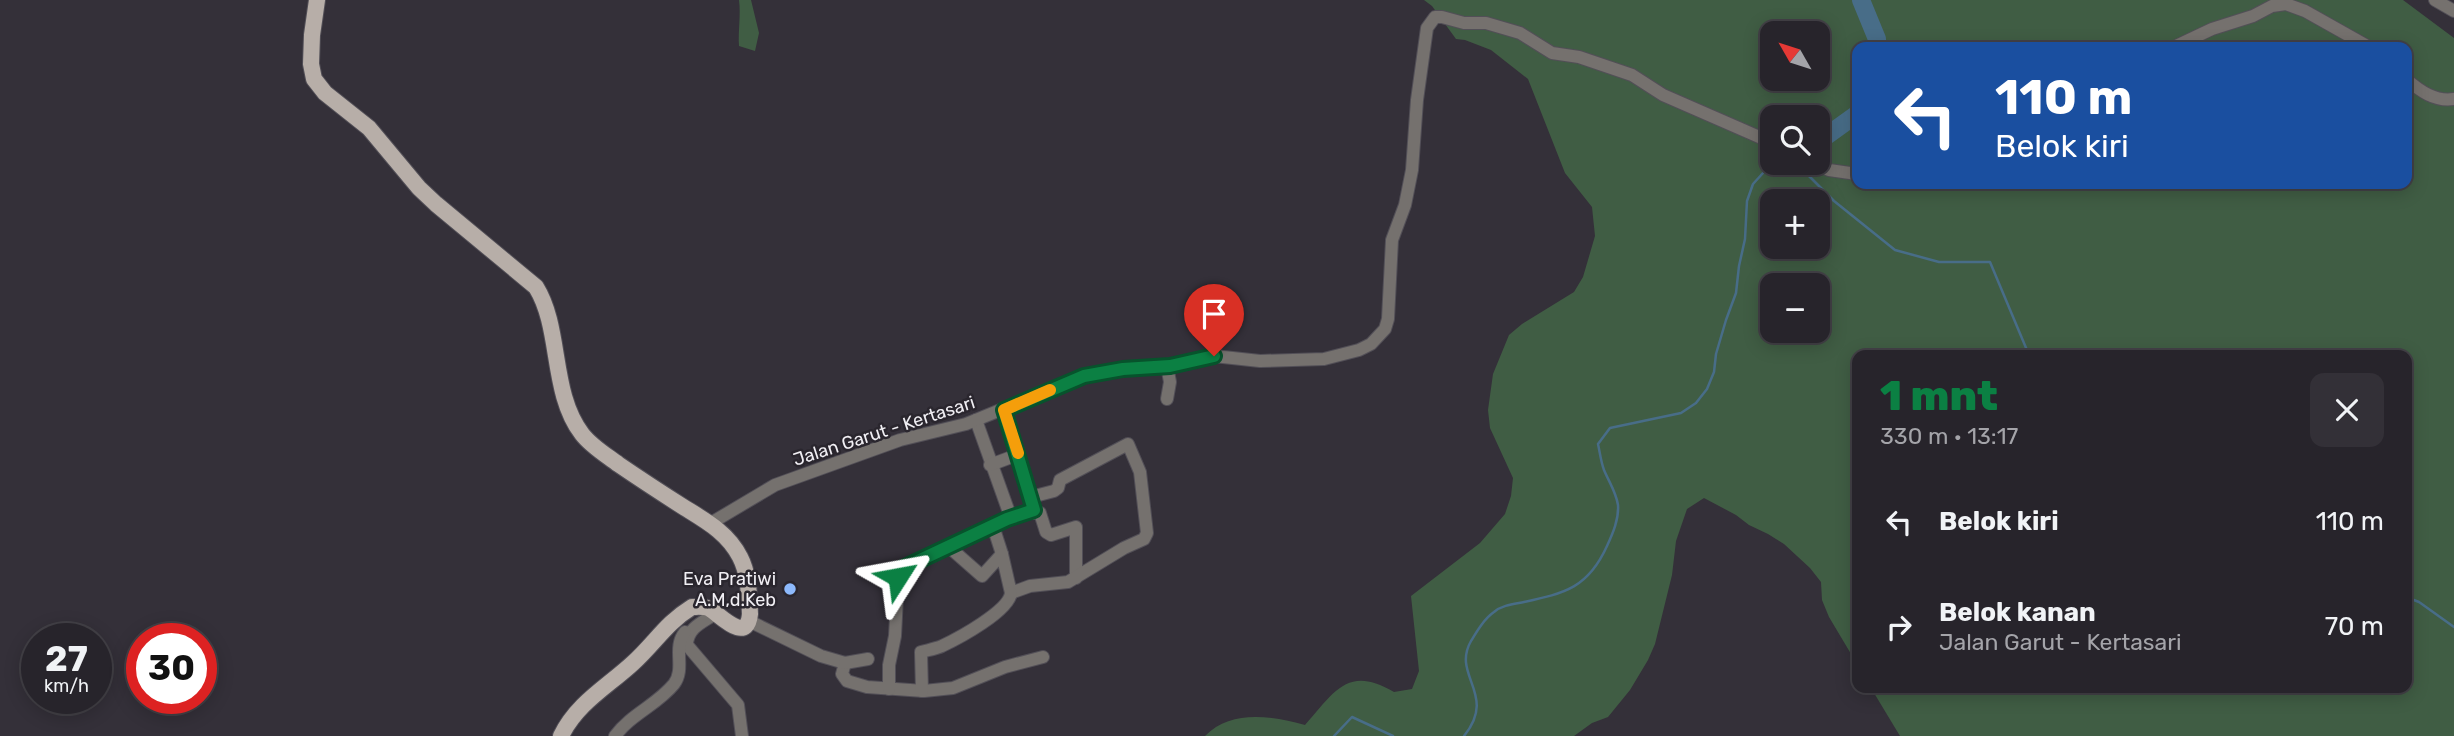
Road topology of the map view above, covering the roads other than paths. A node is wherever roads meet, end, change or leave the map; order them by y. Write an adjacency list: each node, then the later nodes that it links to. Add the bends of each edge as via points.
1 (317, 0): 20 (main road, via 311,64 319,86 369,128 436,204 536,287 548,313 565,396 581,433 633,474)
2 (2435, 0): 3 (street)
3 (2454, 11)
4 (2185, 42): 5 (street, via 2286,4)
5 (2360, 42)
6 (2412, 83): 7 (street, via 2435,98)
7 (2454, 99)
8 (1760, 137): 11 (street, Jalan Garut - Kertasari, via 1663,95 1632,75 1552,53 1520,33 1486,23 1436,18 1427,28 1412,170 1392,240 1388,318 1379,337 1359,350 1324,359 1260,361 1214,356)
9 (1830, 168): 10 (street)
10 (1852, 173)
11 (1167, 366): 12 (street); 13 (street, Jalan Garut - Kertasari, via 1084,376)
12 (1167, 398)
13 (1004, 410): 14 (street, Jalan Garut - Kertasari); 15 (street)
14 (976, 420): 16 (street); 20 (street, Jalan Garut - Kertasari, via 828,464 775,485)
15 (1017, 455): 16 (street); 17 (street)
16 (990, 465): 19 (street)
17 (1031, 497): 18 (street, via 1034,510); 24 (street, via 1055,491 1059,481 1129,445 1140,472 1147,533)
18 (1029, 513): 19 (street); 24 (street, via 1040,513 1051,536 1076,527)
19 (1011, 518): 21 (street)
20 (711, 523): 27 (main road, via 730,541 744,565)
21 (993, 526): 22 (street); 23 (street)
22 (949, 547): 23 (street, via 982,576); 32 (street, via 898,573)
23 (1002, 554): 25 (street)
24 (1076, 578): 25 (street)
25 (1011, 593): 33 (street, via 1006,606 985,621 943,646 920,652)
26 (715, 614): 27 (main road, via 736,628); 28 (street); 34 (main road, via 709,608 692,607 669,623 636,661 570,717)
27 (749, 621): 31 (street)
28 (697, 625): 35 (street, via 686,630 678,645 680,672 675,683); 36 (street, via 687,645 736,701)
29 (1043, 657): 33 (street, via 953,688)
30 (868, 659): 31 (street)
31 (845, 663): 32 (street, via 842,674 847,681)
32 (889, 689): 33 (street)
33 (922, 691)
34 (561, 736)
35 (615, 736)
36 (741, 736)

